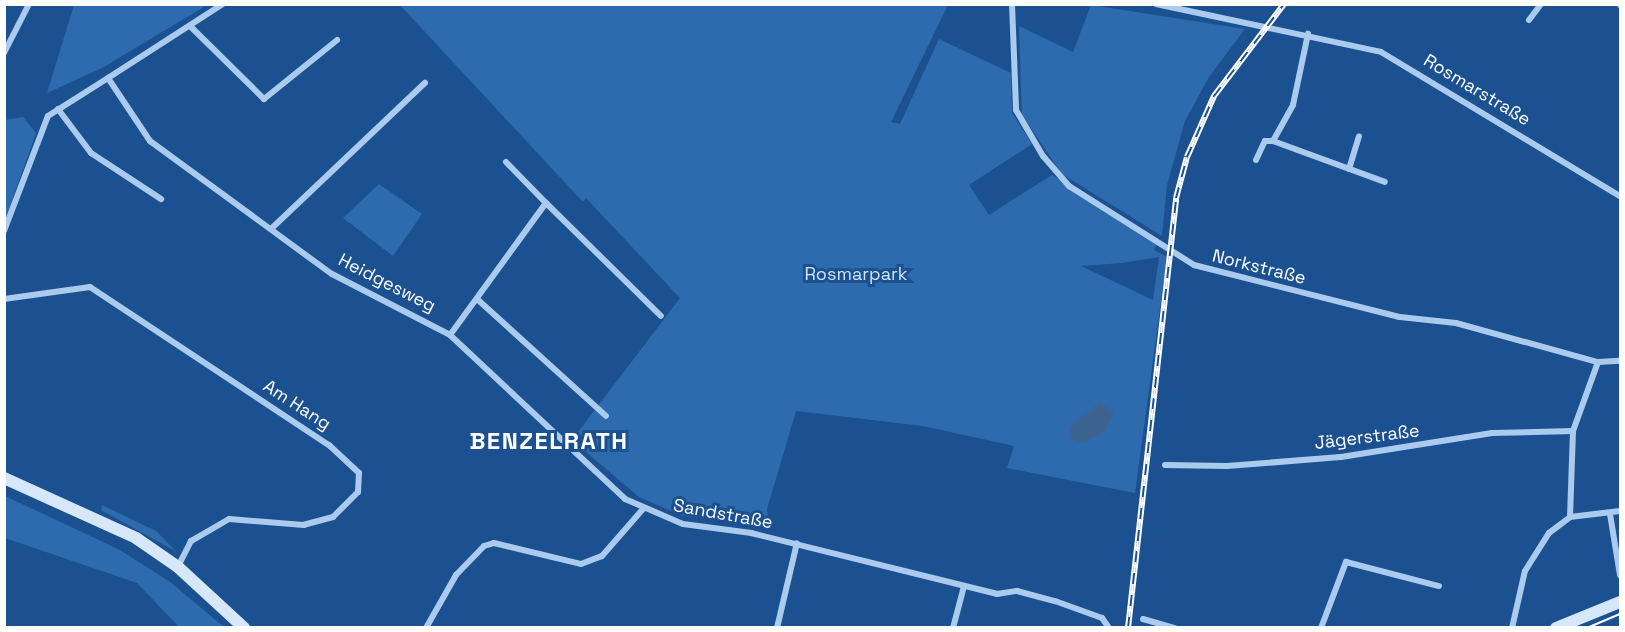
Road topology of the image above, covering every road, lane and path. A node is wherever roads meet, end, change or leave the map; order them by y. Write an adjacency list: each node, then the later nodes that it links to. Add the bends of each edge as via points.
1 (29, 4): 10 (street)
2 (223, 4): 7 (street)
3 (1012, 4): 30 (street, Norkstraße, via 1016,110 1043,156 1069,186 1201,268 1400,317 1456,323)
4 (1156, 4): 8 (street, Rosmarstraße)
5 (1541, 4): 6 (street)
6 (1529, 20)
7 (190, 26): 9 (street, via 264,99); 11 (street)
8 (1308, 34): 15 (street, via 1293,105); 20 (street, Rosmarstraße, via 1363,45 1402,62)
9 (337, 39)
10 (4, 53)
11 (108, 78): 13 (street); 23 (street, Heidgesweg, via 150,141)
12 (425, 83): 23 (street)
13 (58, 109): 21 (street, via 91,153); 24 (street, via 48,116)
14 (1359, 137): 18 (street)
15 (1273, 141): 16 (street, via 1265,141); 18 (street)
16 (1256, 160)
17 (506, 162): 22 (street)
18 (1348, 169): 19 (street)
19 (1385, 182)
20 (1620, 196)
21 (161, 199)
22 (546, 203): 25 (street); 27 (street)
23 (272, 228): 28 (street, Heidgesweg, via 332,274)
24 (4, 231)
25 (477, 298): 28 (street); 31 (street)
26 (4, 299): 40 (street, Am Hang, via 61,288 98,291 329,445 359,473 358,492 333,518 304,525 229,519 191,541)
27 (661, 316)
28 (450, 335): 35 (street, Heidgesweg, via 602,481)
29 (1620, 361): 30 (street, Norkstraße)
30 (1598, 362): 32 (street)
31 (606, 416)
32 (1573, 431): 33 (street, Jägerstraße, via 1492,434 1238,465); 38 (street)
33 (1165, 465)
34 (4, 478): 40 (main road, via 104,519)
35 (643, 509): 39 (street, Sandstraße, via 683,524); 47 (street, via 602,556 581,564 494,543 484,546 456,575)
36 (1620, 511): 37 (street)
37 (1610, 514): 38 (street); 41 (street)
38 (1570, 518): 53 (street, via 1549,533 1525,571)
39 (797, 543): 42 (street, Sandstraße); 48 (street)
40 (178, 567): 46 (main road)
41 (1620, 575)
42 (964, 586): 49 (street); 50 (street, Sandstraße, via 1055,601 1102,618)
43 (1439, 586): 52 (street, via 1346,562)
44 (1620, 602): 54 (main road)
45 (1143, 619): 51 (street)
46 (244, 627)
47 (426, 627)
48 (777, 627)
49 (953, 627)
50 (1109, 627)
51 (1175, 627)
52 (1321, 627)
53 (1512, 627)
54 (1556, 627)

